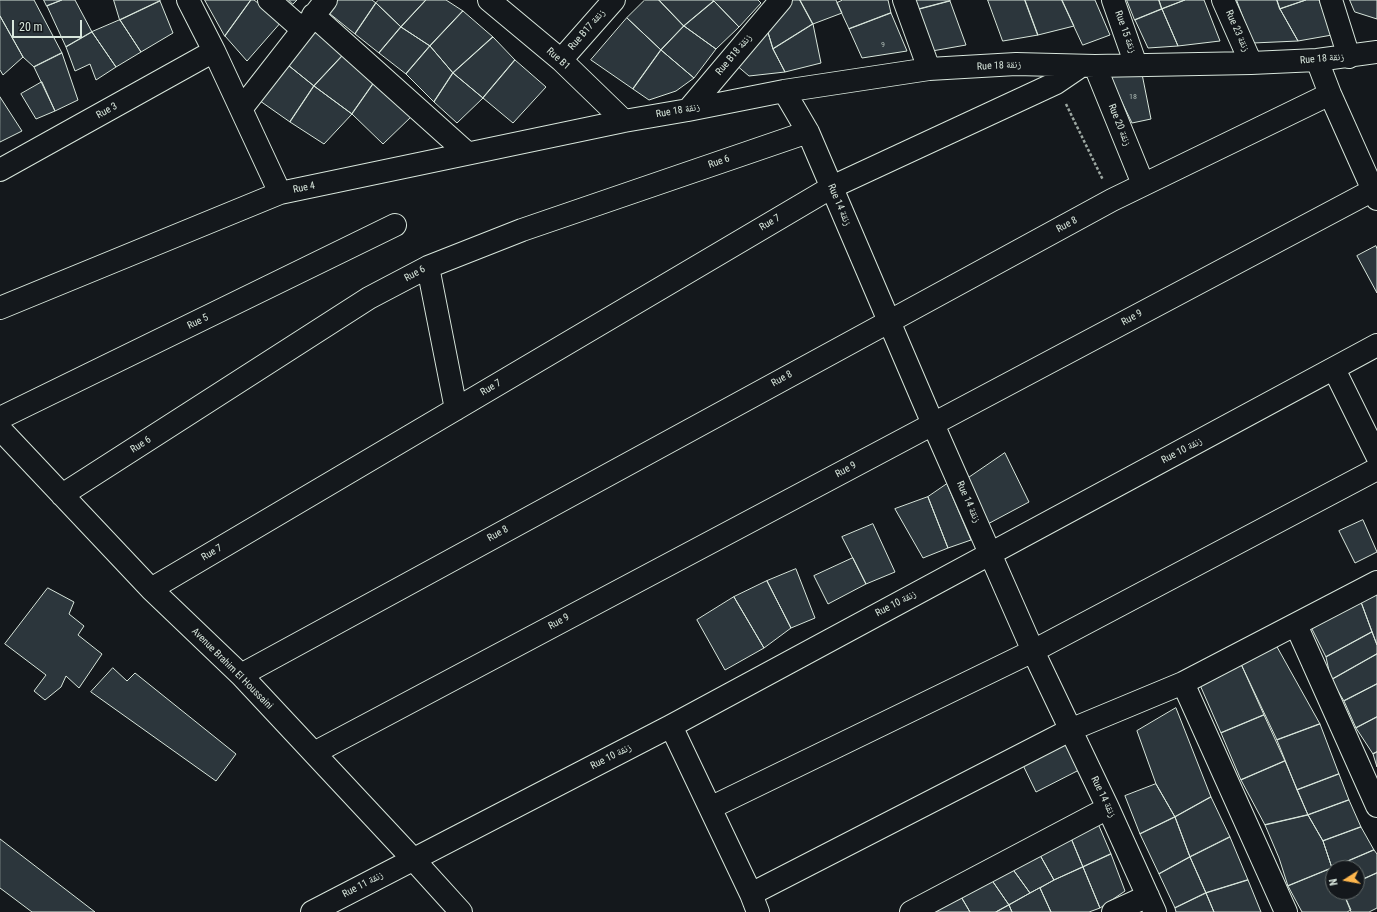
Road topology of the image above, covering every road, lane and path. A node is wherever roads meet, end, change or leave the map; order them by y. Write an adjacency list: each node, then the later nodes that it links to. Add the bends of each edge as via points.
1 (188, 0): 11 (street)
2 (269, 0): 10 (street)
3 (489, 0): 14 (street, Rue B1)
4 (614, 0): 14 (street, Rue B17 زنقة)
5 (781, 0): 24 (street, Rue B18 زنقة)
6 (904, 0): 19 (street)
7 (1113, 0): 17 (street, Rue 15 زنقة)
8 (1223, 0): 16 (street, Rue 23 زنقة)
9 (1331, 0): 13 (street)
10 (314, 15): 23 (street); 27 (street)
11 (214, 51): 23 (street); 28 (street, Rue 3)
12 (1377, 52): 13 (street, Rue 18 زنقة)
13 (1349, 57): 15 (street, Rue 18 زنقة)
14 (561, 60): 25 (street, Rue B1)
15 (1317, 60): 16 (street, Rue 18 زنقة); 22 (street)
16 (1251, 63): 17 (street, Rue 18 زنقة)
17 (1136, 65): 18 (street, Rue 18 زنقة)
18 (1088, 66): 19 (street, Rue 18 زنقة, via 1016,64); 20 (street, Rue 7); 29 (street, Rue 20 زنقة)
19 (929, 70): 21 (street, Rue 18 زنقة)
20 (1056, 83): 30 (street, Rue 7); 33 (path)
21 (784, 91): 24 (street, Rue 18 زنقة); 26 (street, Rue 14 زنقة)
22 (1330, 94): 29 (street, Rue 8); 32 (street)
23 (241, 109): 31 (street)
24 (688, 110): 25 (street, Rue 18 زنقة)
25 (624, 120): 27 (street, Rue 4)
26 (808, 132): 30 (street, Rue 14 زنقة); 35 (street, Rue 6, via 522,230)
27 (466, 153): 31 (street, Rue 4)
28 (0, 170)
29 (1143, 184): 33 (street, Rue 8)
30 (832, 187): 37 (street, Rue 14 زنقة); 40 (street, Rue 7)
31 (280, 193): 36 (street, Rue 4)
32 (1376, 193): 42 (street, Rue 9)
33 (1112, 200): 37 (street, Rue 8)
34 (395, 226): 41 (street, Rue 5)
35 (428, 267): 40 (street); 46 (street, Rue 6, via 369,298)
36 (0, 308)
37 (889, 321): 42 (street, Rue 14 زنقة); 52 (street, Rue 8)
38 (1377, 345): 39 (street, Rue 10 زنقة)
39 (1334, 368): 44 (street); 47 (street, Rue 10 زنقة)
40 (456, 409): 49 (street, Rue 7)
41 (0, 418)
42 (933, 424): 47 (street, Rue 14 زنقة); 56 (street, Rue 9)
43 (0, 429): 46 (street, Avenue Brahim El Houssaini)
44 (1377, 456)
45 (1377, 469): 51 (street)
46 (62, 496): 49 (street, Avenue Brahim El Houssaini)
47 (990, 553): 51 (street, Rue 14 زنقة); 54 (street, Rue 10 زنقة)
48 (1377, 582): 50 (street)
49 (151, 589): 52 (street, Avenue Brahim El Houssaini)
50 (1296, 625): 53 (street); 57 (street)
51 (1033, 651): 55 (street, Rue 14 زنقة); 58 (street)
52 (241, 675): 56 (street, Avenue Brahim El Houssaini)
53 (1183, 683): 55 (street); 67 (street)
54 (671, 726): 58 (street); 60 (street, Rue 10 زنقة)
55 (1070, 730): 59 (street, Rue 14 زنقة); 61 (street)
56 (314, 752): 60 (street, Avenue Brahim El Houssaini)
57 (1377, 806)
58 (710, 808): 61 (street)
59 (1108, 808): 62 (street, Rue 14 زنقة); 65 (street)
60 (413, 859): 63 (street, Rue 11 زنقة); 64 (street, Avenue Brahim El Houssaini)
61 (754, 903)
62 (1152, 904): 66 (street)
63 (312, 912)
64 (461, 912)
65 (911, 912)
66 (1113, 912)
67 (1286, 912)

